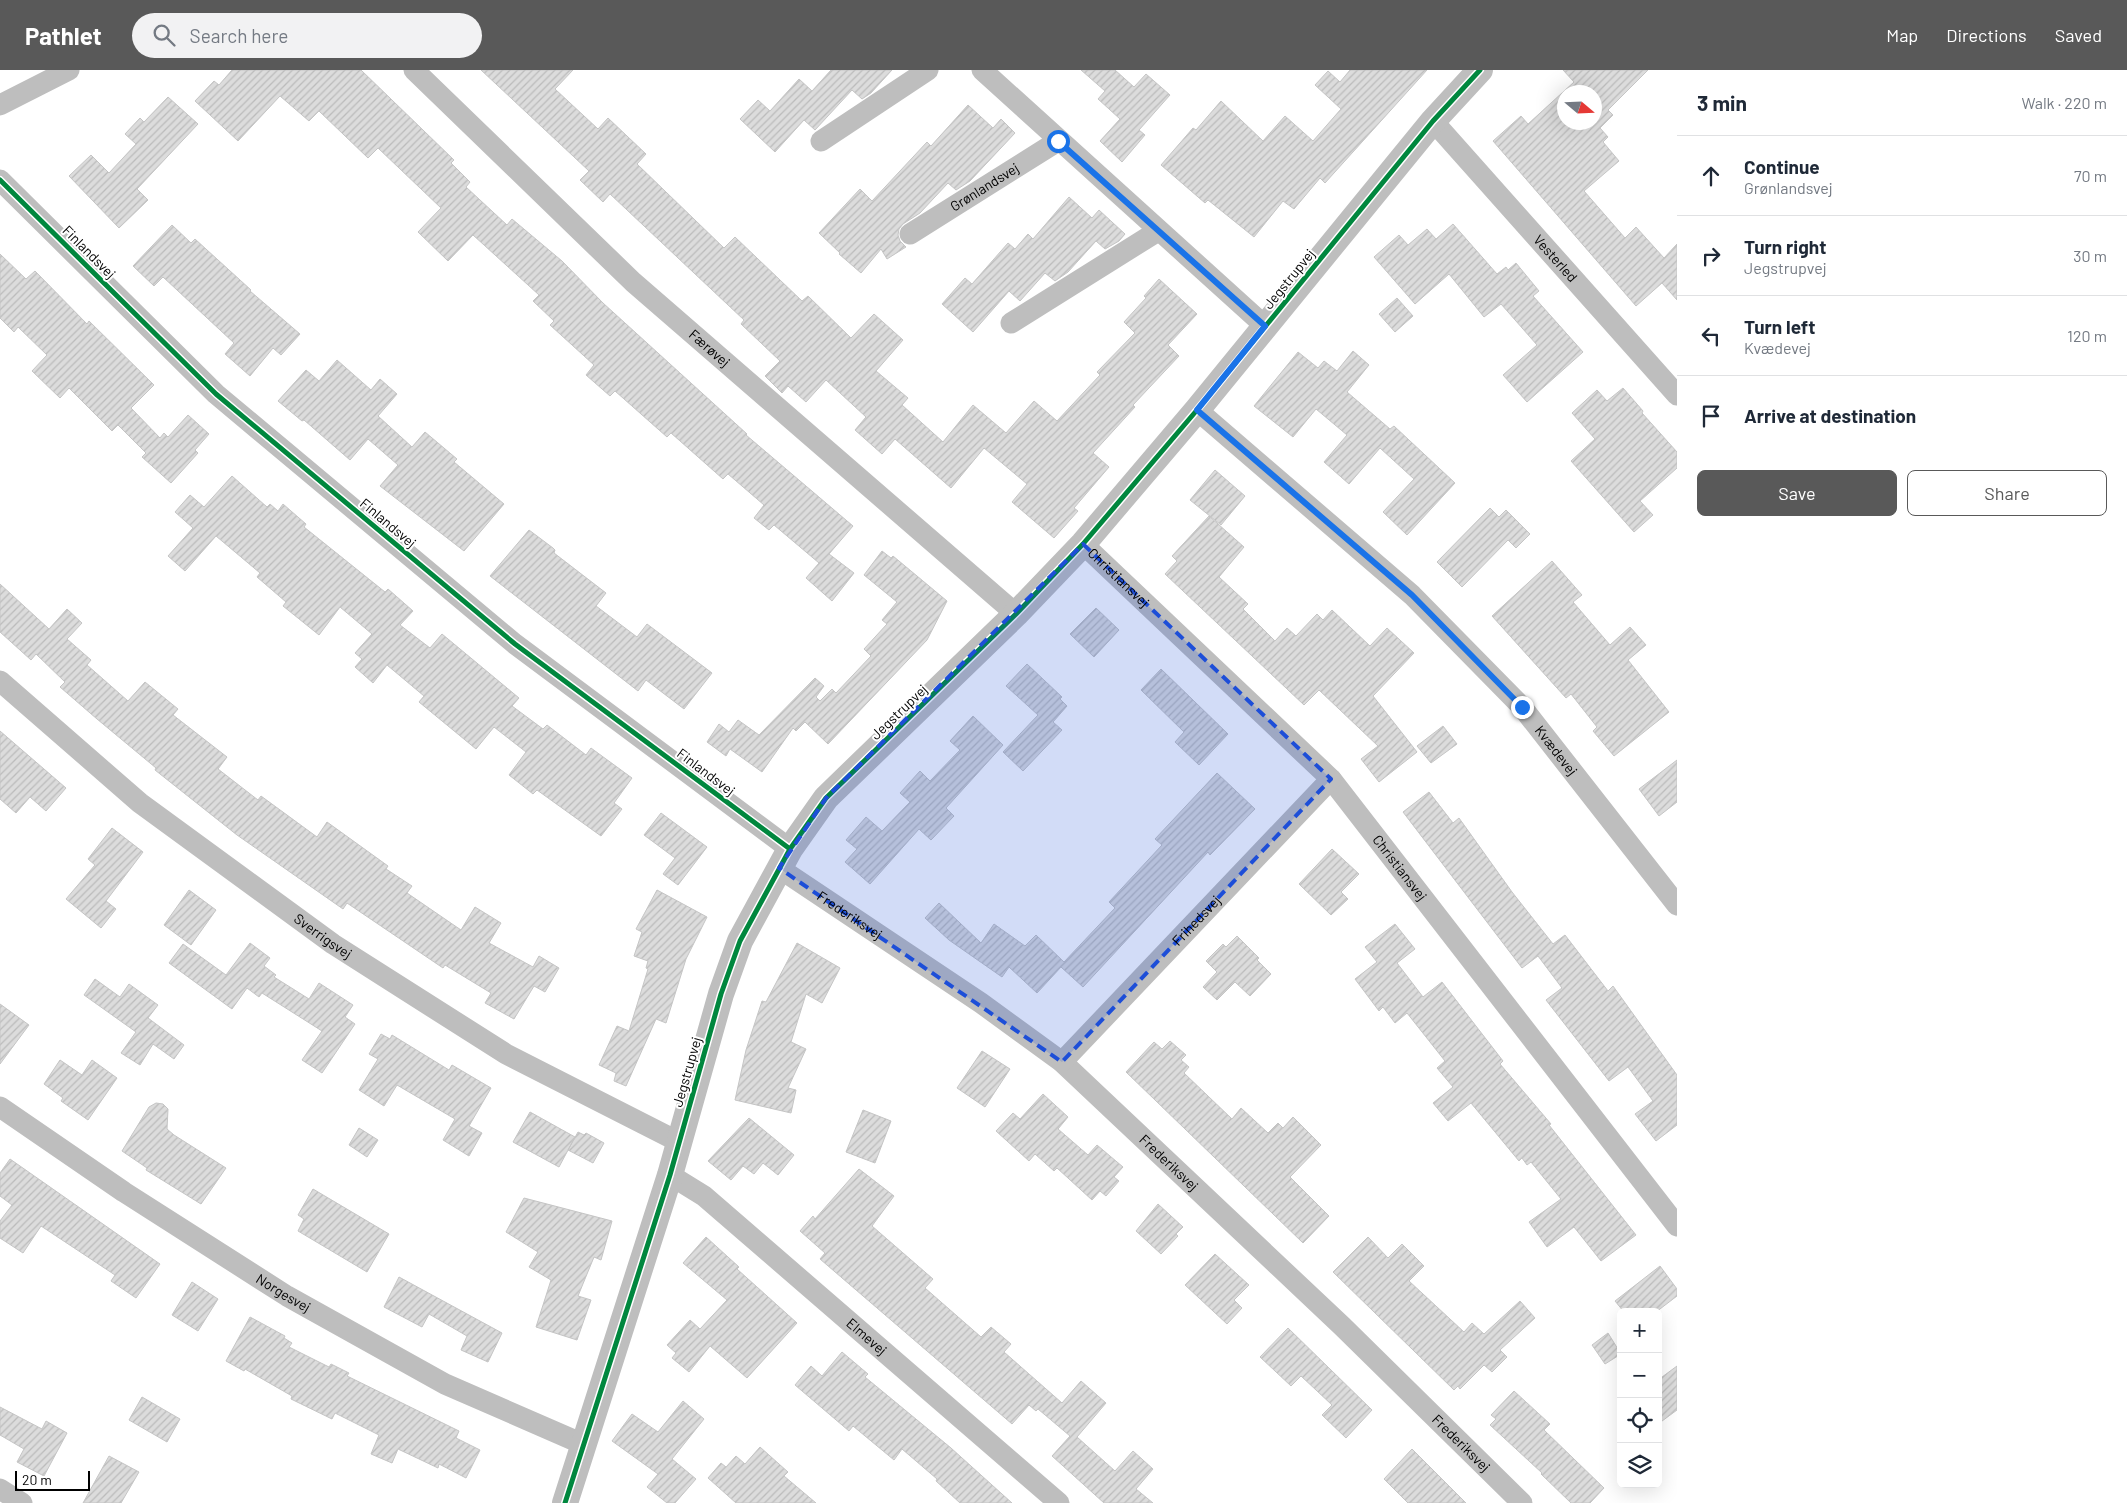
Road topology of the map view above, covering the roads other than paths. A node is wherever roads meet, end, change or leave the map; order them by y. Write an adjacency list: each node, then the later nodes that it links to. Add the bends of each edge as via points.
1 (69, 70): 6 (street)
2 (414, 70): 18 (street, Færøvej, via 633,282)
3 (928, 70): 8 (street)
4 (982, 70): 9 (street)
5 (1480, 70): 7 (street, Jegstrupvej)
6 (0, 105)
7 (1433, 121): 14 (street, Jegstrupvej); 15 (street, Vesterled)
8 (821, 141)
9 (1058, 141): 11 (street); 12 (street, Grønlandsvej)
10 (0, 180): 21 (street, Finlandsvej, via 216,394 515,644)
11 (1158, 231): 13 (street); 14 (street)
12 (910, 234)
13 (1011, 323)
14 (1265, 326): 16 (street, Jegstrupvej)
15 (1677, 396)
16 (1197, 410): 17 (street, Jegstrupvej); 22 (street, Kvædevej, via 1412,595 1522,707)
17 (1083, 544): 18 (street, Jegstrupvej); 20 (street, Christiansvej)
18 (1016, 614): 21 (street, Jegstrupvej, via 826,798)
19 (0, 681): 25 (street, Sverrigsvej, via 140,803 333,944 506,1054)
20 (1331, 779): 23 (street, Frihedsvej); 27 (street, Christiansvej)
21 (784, 858): 23 (street, Frederiksvej); 25 (street, Jegstrupvej, via 740,941 721,994)
22 (1677, 905)
23 (1062, 1062): 33 (street, Frederiksvej, via 1342,1326)
24 (0, 1107): 28 (street, Norgesvej, via 124,1192 287,1296 445,1384)
25 (679, 1142): 26 (street, Jegstrupvej)
26 (670, 1175): 28 (street, Jegstrupvej); 32 (street, Elmevej, via 704,1196)
27 (1677, 1226)
28 (585, 1445): 31 (street, Jegstrupvej)
29 (0, 1489): 30 (street)
30 (22, 1503)
31 (565, 1503)
32 (1059, 1503)
33 (1522, 1503)

